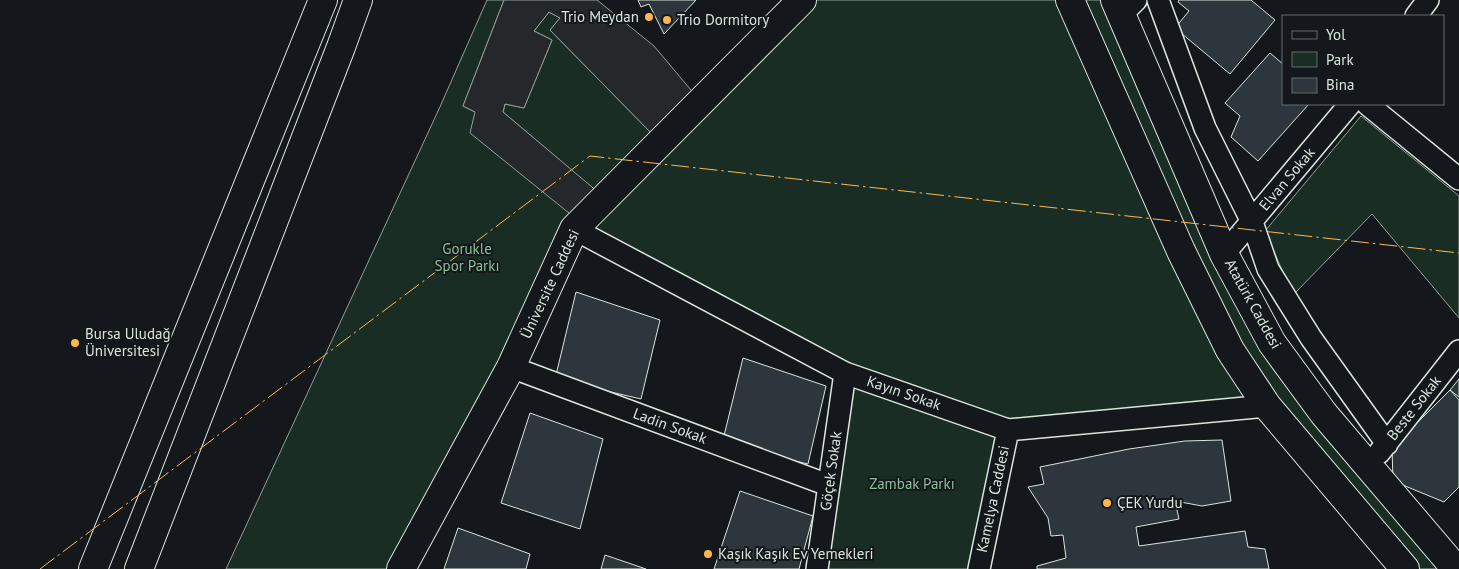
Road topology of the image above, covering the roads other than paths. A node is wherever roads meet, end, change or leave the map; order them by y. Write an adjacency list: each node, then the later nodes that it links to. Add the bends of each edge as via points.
1 (310, 0): 12 (main road)
2 (323, 0): 12 (main road)
3 (358, 0): 11 (main road)
4 (367, 0): 11 (main road)
5 (802, 0): 17 (main road, Üniversite Caddesi)
6 (1070, 0): 22 (main road, via 1181,251 1230,350)
7 (1158, 0): 16 (street, via 1205,128)
8 (1428, 0): 10 (street)
9 (1124, 5): 18 (main road, Atatürk Caddesi)
10 (1417, 15)
11 (341, 47): 28 (main road)
12 (291, 77): 27 (main road)
13 (1349, 105): 16 (street, Elvan Sokak)
14 (1368, 105): 15 (street)
15 (1459, 179)
16 (1252, 222): 18 (street, Elvan Sokak); 24 (street, via 1268,269 1310,338)
17 (574, 228): 20 (main road, Üniversite Caddesi); 21 (street, Kayın Sokak)
18 (1224, 254): 25 (main road, Atatürk Caddesi, via 1272,343 1324,414)
19 (1459, 351): 24 (street, Beste Sokak)
20 (512, 367): 26 (street, Ladin Sokak); 29 (main road, Üniversite Caddesi)
21 (845, 373): 23 (street, Kayın Sokak); 26 (street, Göçek Sokak)
22 (1267, 406): 23 (street, Kayın Sokak); 32 (main road)
23 (1008, 430): 31 (street, Kamelya Caddesi)
24 (1387, 444): 25 (street, Beste Sokak)
25 (1370, 466): 33 (main road, Atatürk Caddesi)
26 (828, 485): 30 (street, Göçek Sokak)
27 (93, 569)
28 (139, 569)
29 (401, 569)
30 (818, 569)
31 (979, 569)
32 (1405, 569)
33 (1456, 569)

